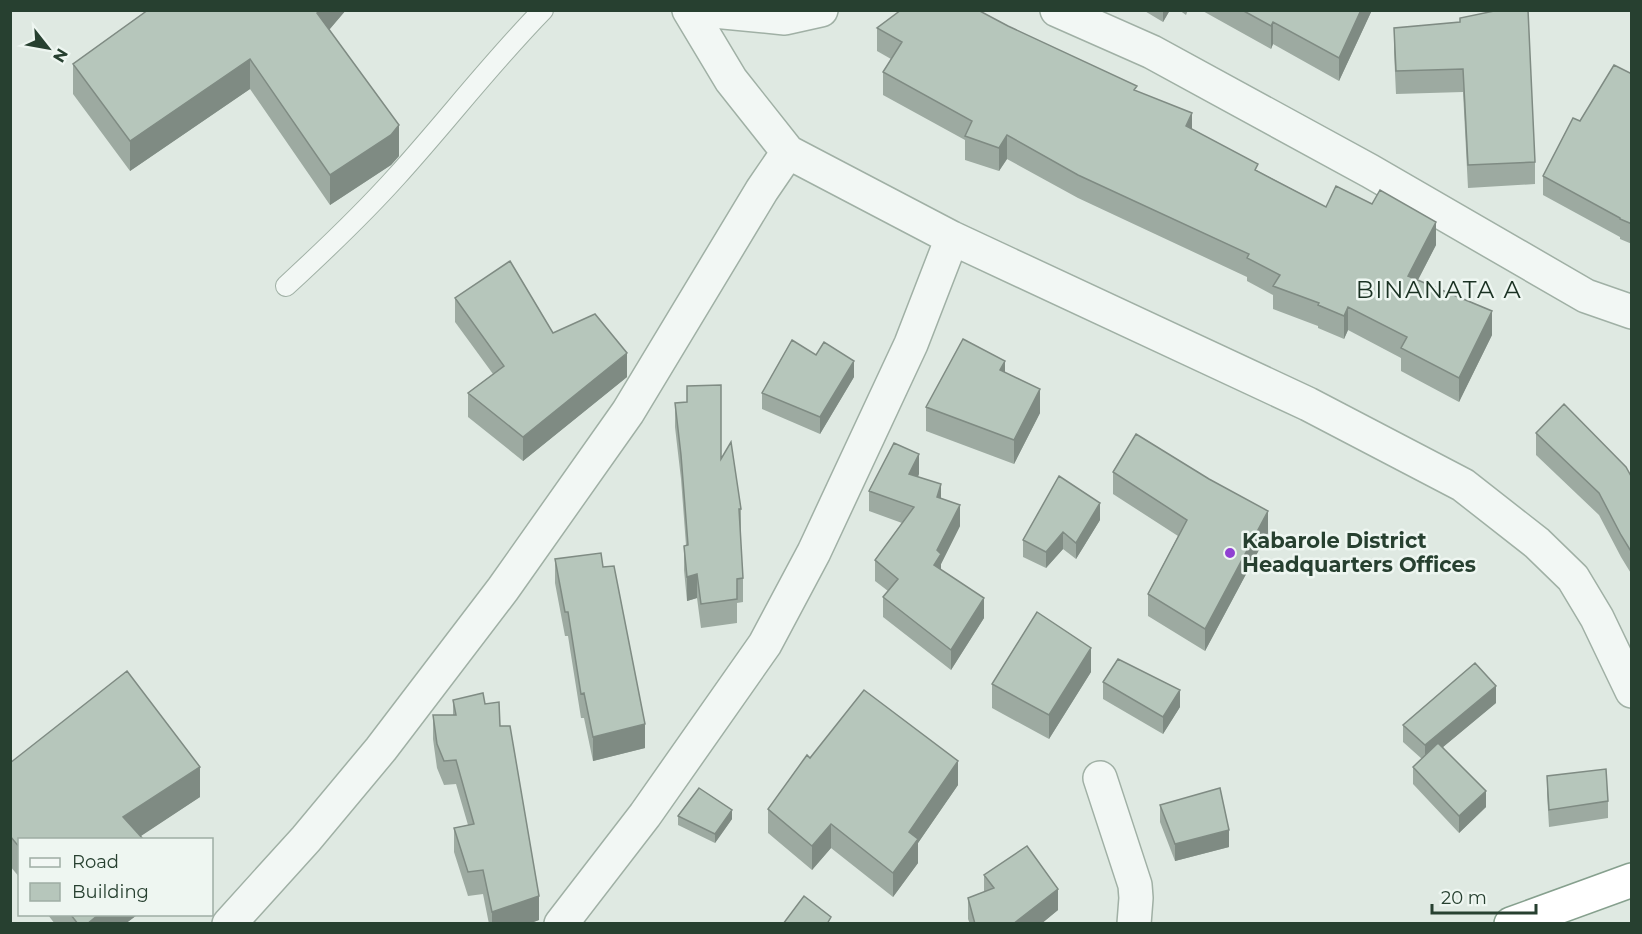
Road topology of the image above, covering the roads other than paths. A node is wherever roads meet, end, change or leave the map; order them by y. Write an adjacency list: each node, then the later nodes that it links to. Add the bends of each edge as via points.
1 (543, 10): 8 (lane, via 390,184)
2 (689, 10): 6 (street, via 731,80)
3 (703, 10): 4 (street, via 785,18)
4 (821, 10)
5 (1057, 10): 9 (street, via 1152,52 1370,171 1586,296)
6 (788, 152): 7 (street); 13 (street, via 628,412 503,589 381,749)
7 (952, 238): 10 (street, via 1308,404 1463,485 1538,543 1573,578 1598,618); 14 (street, via 911,344 814,552 765,644 645,815)
8 (286, 286)
9 (1632, 312)
10 (1632, 691)
11 (1101, 778): 15 (street, via 1135,885)
12 (1632, 880): 16 (highway)
13 (230, 924)
14 (561, 924)
15 (1134, 924)
16 (1511, 924)

